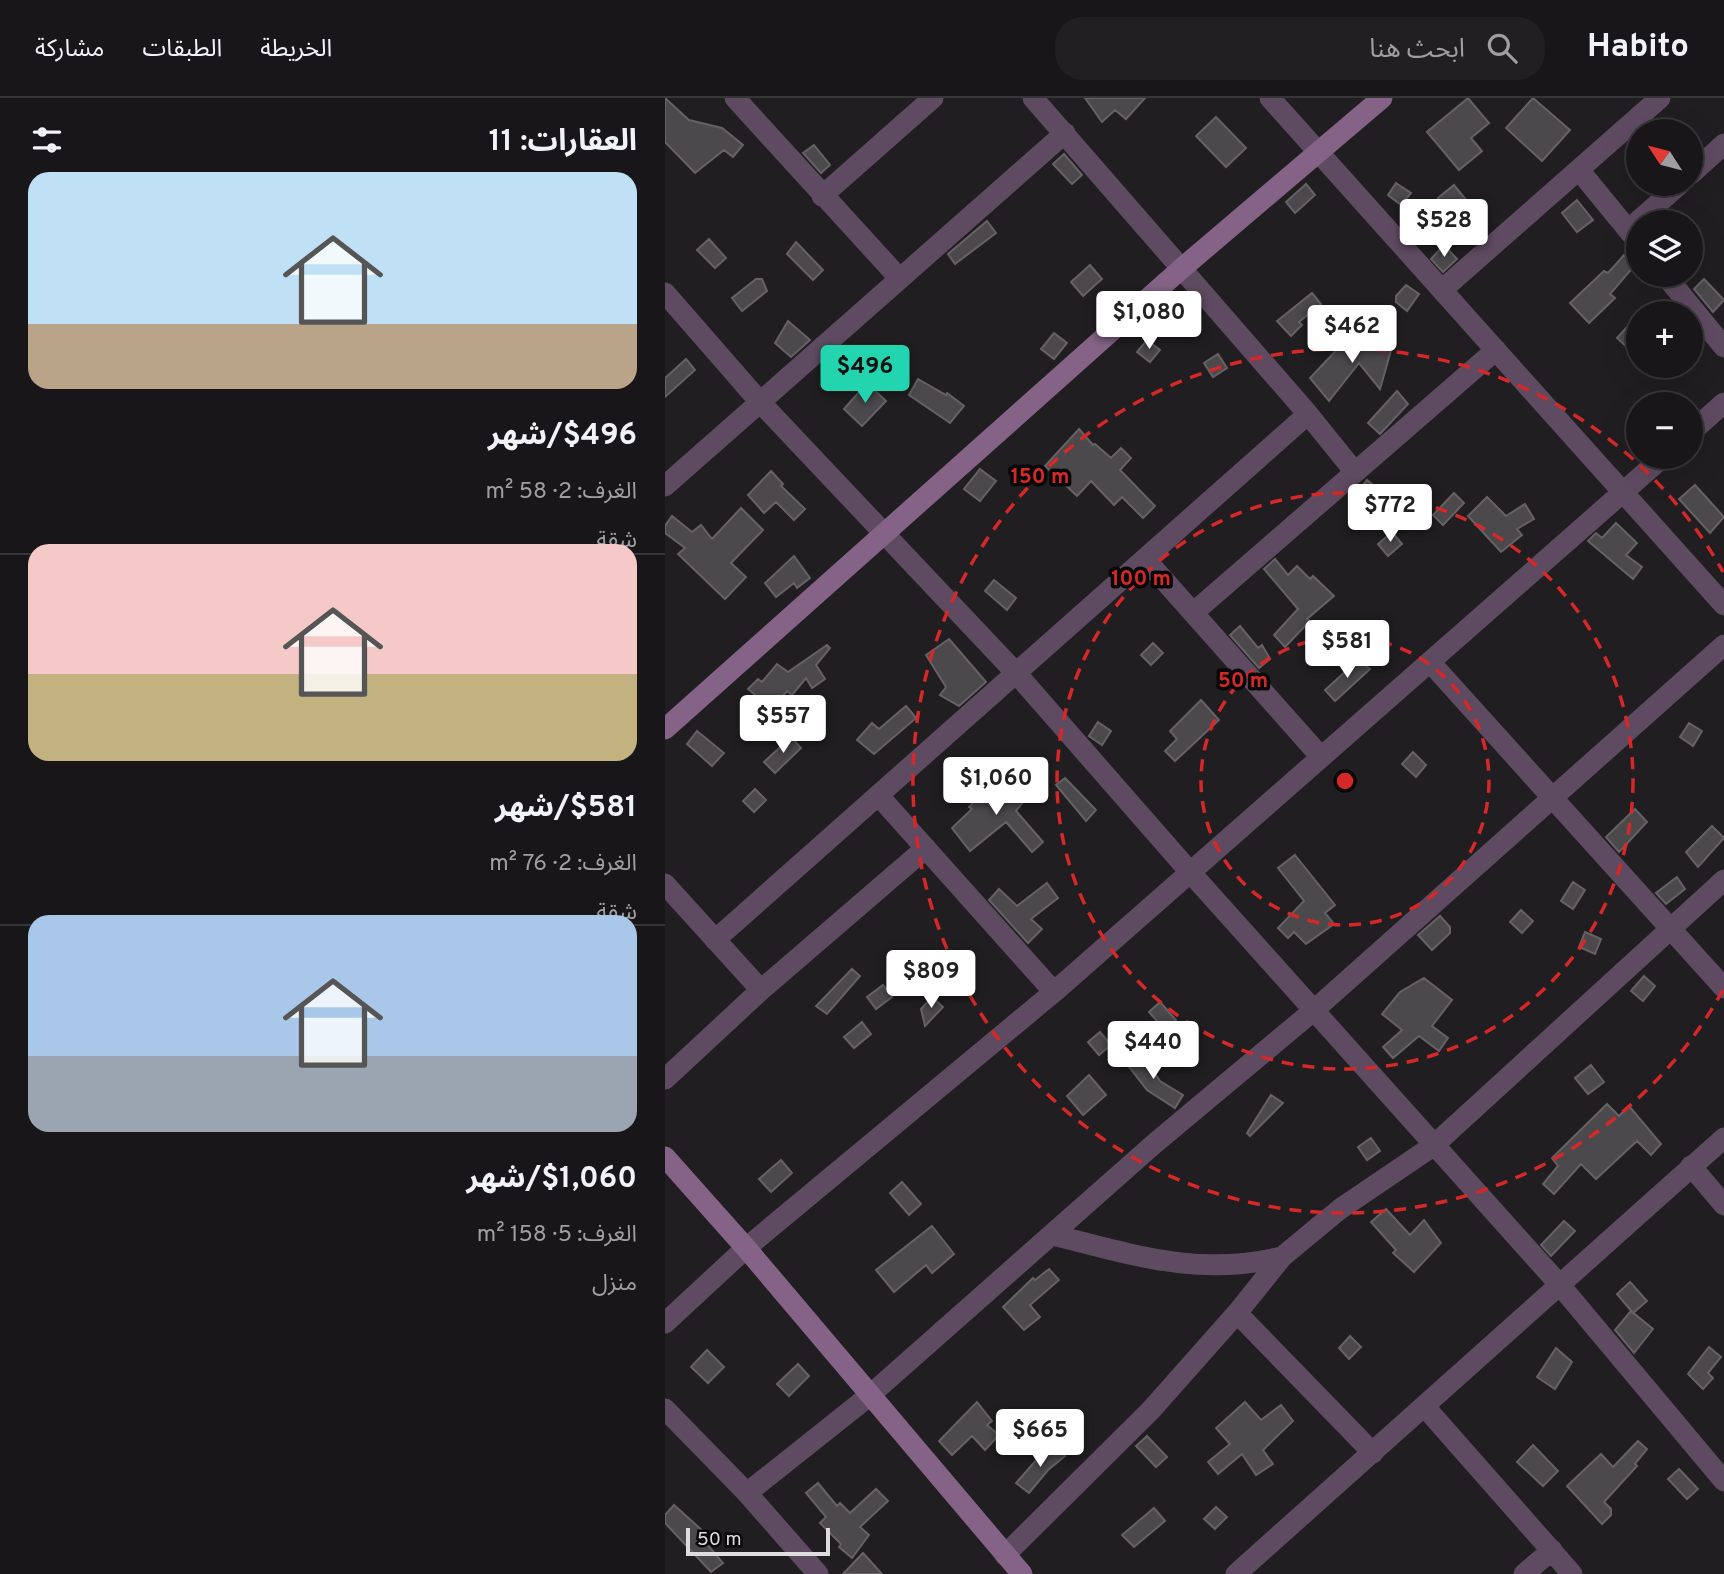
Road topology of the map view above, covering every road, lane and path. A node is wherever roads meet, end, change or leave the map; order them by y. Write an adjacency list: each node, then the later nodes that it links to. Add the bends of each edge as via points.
1 (735, 98): 12 (street)
2 (933, 98): 12 (street)
3 (1033, 98): 7 (street)
4 (1270, 98): 9 (street)
5 (1382, 98): 9 (street)
6 (1660, 98): 11 (street)
7 (1065, 133): 16 (street); 17 (street)
8 (1724, 144): 10 (street)
9 (1320, 154): 16 (street); 19 (street)
10 (1703, 163)
11 (1579, 170): 15 (street); 19 (street)
12 (822, 196): 17 (street)
13 (1669, 196): 14 (street)
14 (1656, 210)
15 (1626, 227)
16 (1181, 269): 25 (street); 31 (street)
17 (900, 279): 23 (street)
18 (1675, 287): 21 (street)
19 (1443, 289): 22 (street)
20 (665, 293): 23 (street)
21 (1724, 346)
22 (1496, 350): 28 (street); 30 (street)
23 (760, 402): 29 (street); 31 (street)
24 (1724, 403): 26 (street)
25 (1308, 414): 28 (street); 32 (street)
26 (1703, 421)
27 (1649, 469): 30 (street)
28 (1354, 471): 34 (street)
29 (665, 486)
30 (1623, 492): 33 (street); 36 (street)
31 (884, 535): 37 (street); 38 (street)
32 (1147, 561): 34 (street); 37 (street)
33 (1724, 606)
34 (1193, 612): 39 (street)
35 (1724, 645): 41 (street)
36 (1430, 662): 39 (street); 41 (street)
37 (1016, 673): 40 (street); 43 (street)
38 (665, 729)
39 (1321, 757): 43 (street)
40 (879, 796): 42 (street); 47 (street)
41 (1553, 797): 46 (street); 51 (street)
42 (926, 848): 49 (street); 50 (street)
43 (1190, 872): 50 (street); 51 (street)
44 (1724, 880): 46 (street)
45 (665, 884): 47 (street)
46 (1670, 926): 48 (street); 54 (street)
47 (715, 940): 49 (street)
48 (1724, 988)
49 (761, 990): 52 (street)
50 (1054, 992): 59 (street)
51 (1313, 1011): 54 (street); 58 (street)
52 (665, 1079)
53 (1724, 1138): 56 (street)
54 (1433, 1146): 60 (street, via 1340,1209); 61 (street)
55 (665, 1157): 59 (street)
56 (1691, 1166): 57 (street); 61 (street)
57 (1724, 1205)
58 (1053, 1235): 60 (street, via 1188,1266 1244,1266); 64 (street)
59 (747, 1248): 63 (street); 64 (street)
60 (1282, 1257): 62 (street)
61 (1559, 1284): 65 (street); 68 (street)
62 (1237, 1313): 67 (street); 71 (street, via 1151,1410)
63 (665, 1323)
64 (869, 1396): 69 (street); 71 (street)
65 (1425, 1407): 67 (street); 70 (street)
66 (665, 1409): 69 (street)
67 (1373, 1453): 74 (street)
68 (1724, 1481)
69 (747, 1493): 72 (street)
70 (1552, 1550): 75 (street); 76 (street)
71 (1005, 1555): 73 (street)
72 (818, 1574)
73 (1022, 1574)
74 (1236, 1574)
75 (1524, 1574)
76 (1573, 1574)

